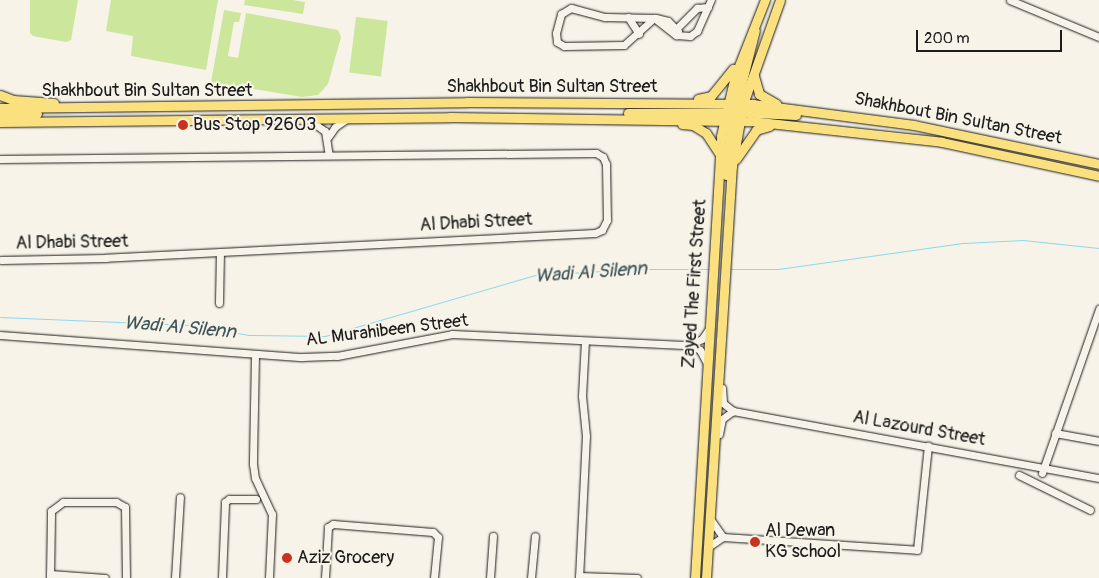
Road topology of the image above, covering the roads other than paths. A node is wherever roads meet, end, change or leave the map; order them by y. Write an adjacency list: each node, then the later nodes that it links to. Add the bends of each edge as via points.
1 (711, 0): 5 (street)
2 (765, 0): 8 (main road, Zayed The First Street)
3 (780, 0): 14 (main road, Zayed The First Street)
4 (1010, 0): 12 (street)
5 (708, 8): 9 (street, via 697,8); 11 (street, via 697,31 690,36)
6 (628, 17): 7 (street); 10 (street); 10 (street, via 605,17 567,9 559,18 555,37 564,46 614,47 629,43)
7 (654, 18): 9 (street, via 668,21); 10 (street); 11 (street)
8 (755, 22): 13 (main road, Zayed The First Street); 21 (main road, via 755,38)
9 (676, 29): 11 (street)
10 (639, 34)
11 (681, 36)
12 (1099, 37)
13 (742, 54): 16 (main road, via 727,79 711,96); 21 (main road, Zayed The First Street)
14 (754, 70): 20 (main road, via 754,84 761,96); 21 (main road, Zayed The First Street)
15 (0, 95): 19 (main road)
16 (670, 102): 19 (main road, Shakhbout Bin Sultan Street); 21 (main road, Shakhbout Bin Sultan Street)
17 (0, 108): 18 (main road, Shakhbout Bin Sultan Street)
18 (53, 108): 19 (main road, Shakhbout Bin Sultan Street); 23 (main road, via 39,114)
19 (68, 108)
20 (786, 108): 21 (main road, Shakhbout Bin Sultan Street); 22 (main road, Shakhbout Bin Sultan Street)
21 (733, 112): 22 (main road); 24 (main road, Shakhbout Bin Sultan Street); 28 (main road, Shakhbout Bin Sultan Street); 30 (main road, Zayed The First Street); 34 (main road, Zayed The First Street); 36 (main road, via 725,187)
22 (849, 114): 33 (main road, Shakhbout Bin Sultan Street, via 1007,142)
23 (0, 115)
24 (613, 117): 26 (main road, Shakhbout Bin Sultan Street); 30 (main road, via 693,125 710,138)
25 (309, 120): 26 (main road, Shakhbout Bin Sultan Street); 27 (main road, Shakhbout Bin Sultan Street); 29 (street, via 321,126)
26 (345, 120): 29 (street)
27 (0, 122)
28 (787, 124): 34 (main road, via 756,130); 35 (main road, Shakhbout Bin Sultan Street, via 951,144)
29 (328, 137): 31 (street)
30 (719, 153): 41 (main road, Zayed The First Street)
31 (329, 155): 32 (street, Al Dhabi Street); 37 (street, Al Dhabi Street, via 596,153 606,164 606,224 595,233)
32 (0, 159)
33 (1099, 164)
34 (732, 166): 36 (main road, Zayed The First Street)
35 (1099, 176)
36 (728, 205): 47 (main road, Zayed The First Street)
37 (220, 252): 38 (street, Al Dhabi Street); 39 (street)
38 (0, 260)
39 (219, 303)
40 (1099, 309): 49 (street)
41 (708, 330): 44 (street, via 702,339); 46 (main road, Zayed The First Street)
42 (0, 335): 45 (street, AL Murahibeen Street)
43 (585, 340): 44 (street, AL Murahibeen Street); 45 (street, AL Murahibeen Street, via 452,334 337,356); 66 (street, via 582,396 586,436)
44 (689, 345): 46 (street, via 700,350)
45 (255, 355): 71 (street, via 253,464 255,478 272,514)
46 (707, 363): 77 (main road, Zayed The First Street)
47 (718, 374): 48 (street, via 723,403); 52 (main road, Zayed The First Street)
48 (733, 411): 51 (street, Al Lazourd Street); 52 (street, via 722,419)
49 (1055, 433): 50 (street); 53 (street)
50 (1099, 441)
51 (928, 446): 53 (street, Al Lazourd Street); 63 (street, via 920,545 913,550)
52 (713, 456): 60 (main road, Zayed The First Street)
53 (1043, 472): 55 (street, Al Lazourd Street); 56 (street)
54 (1019, 475): 56 (street)
55 (1099, 478)
56 (1041, 486): 59 (street)
57 (180, 497): 69 (street)
58 (256, 499): 70 (street, via 229,499 225,502)
59 (1090, 510)
60 (710, 516): 63 (street, via 715,531); 64 (main road, Zayed The First Street)
61 (493, 536): 74 (street)
62 (535, 536): 75 (street)
63 (723, 538): 64 (street)
64 (708, 547): 78 (main road, Zayed The First Street)
65 (50, 576): 67 (street); 68 (street, via 51,514 54,506 63,502 116,502 127,512)
66 (579, 577): 76 (street)
67 (105, 578)
68 (126, 578)
69 (175, 578)
70 (222, 578)
71 (269, 578)
72 (325, 578): 73 (street, via 328,528 333,524 433,532 438,537)
73 (434, 578)
74 (490, 578)
75 (533, 578)
76 (637, 578)
77 (695, 578)
78 (706, 578)

